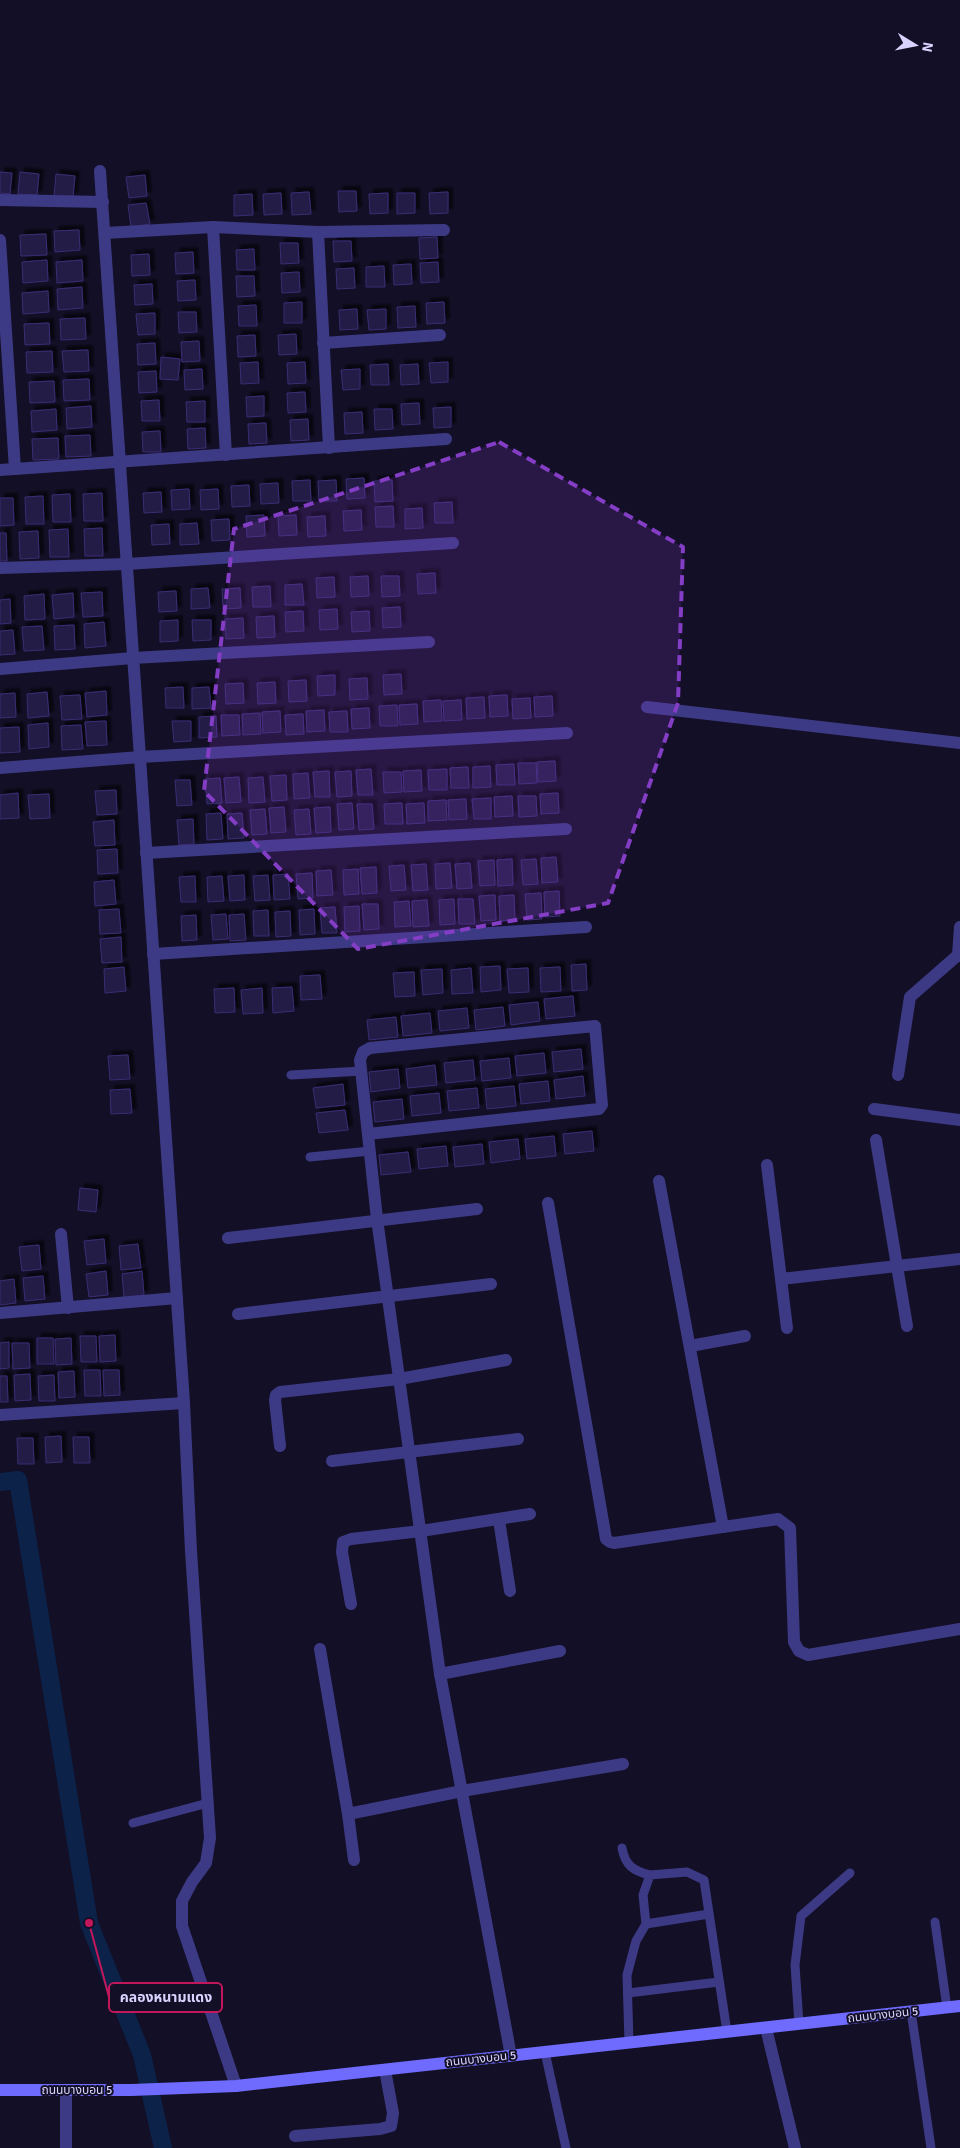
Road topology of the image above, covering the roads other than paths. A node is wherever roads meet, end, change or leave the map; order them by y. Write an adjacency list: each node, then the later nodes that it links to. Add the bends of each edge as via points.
1 (100, 171): 3 (street)
2 (0, 200): 3 (street)
3 (103, 202): 6 (street)
4 (213, 227): 6 (street); 7 (street); 13 (street)
5 (444, 230): 7 (street)
6 (105, 232): 14 (street)
7 (318, 232): 10 (street)
8 (0, 240): 15 (street)
9 (440, 335): 10 (street)
10 (323, 343): 12 (street)
11 (446, 440): 12 (street)
12 (329, 448): 13 (street)
13 (226, 455): 14 (street)
14 (120, 462): 15 (street); 18 (street)
15 (15, 469): 16 (street)
16 (0, 470)
17 (453, 543): 18 (street)
18 (127, 564): 19 (street); 21 (street)
19 (0, 568)
20 (429, 642): 21 (street)
21 (133, 658): 22 (street); 26 (street)
22 (0, 669)
23 (647, 707): 25 (street)
24 (567, 733): 26 (street)
25 (960, 743)
26 (140, 757): 27 (street); 29 (street)
27 (0, 768)
28 (566, 829): 29 (street)
29 (146, 853): 32 (street)
30 (586, 927): 32 (street)
31 (960, 927): 33 (street)
32 (153, 954): 55 (street)
33 (959, 955): 36 (street, via 910,997)
34 (362, 1071): 35 (lane); 39 (street); 39 (street, via 360,1060 363,1052 370,1048 592,1025 595,1028 602,1105 599,1109)
35 (291, 1075)
36 (898, 1075)
37 (874, 1109): 38 (street)
38 (960, 1120)
39 (368, 1134): 41 (street)
40 (876, 1140): 51 (street)
41 (370, 1151): 42 (lane); 47 (street)
42 (310, 1157)
43 (767, 1165): 52 (street)
44 (659, 1181): 62 (street)
45 (548, 1203): 73 (street, via 606,1539 614,1543)
46 (477, 1209): 47 (street)
47 (377, 1220): 49 (street); 54 (street)
48 (61, 1234): 56 (street)
49 (228, 1238)
50 (960, 1259): 51 (street)
51 (897, 1266): 52 (street); 59 (street)
52 (781, 1278): 60 (street)
53 (492, 1284): 54 (street)
54 (388, 1296): 58 (street); 64 (street)
55 (177, 1298): 56 (street); 65 (street)
56 (68, 1308): 57 (street)
57 (0, 1313)
58 (238, 1314)
59 (907, 1326)
60 (787, 1328)
61 (745, 1336): 62 (street)
62 (690, 1346): 73 (street)
63 (506, 1360): 64 (street)
64 (399, 1379): 68 (street, via 280,1392 275,1400); 69 (street)
65 (184, 1403): 66 (street); 83 (street)
66 (0, 1415)
67 (518, 1439): 69 (street)
68 (280, 1446)
69 (409, 1452): 70 (street); 74 (street)
70 (332, 1461)
71 (530, 1514): 72 (street)
72 (499, 1520): 74 (street); 75 (street)
73 (723, 1527): 77 (street, via 778,1519 790,1528 794,1642 799,1651 808,1655)
74 (420, 1531): 76 (street, via 343,1542); 80 (street)
75 (510, 1591)
76 (351, 1604)
77 (960, 1629)
78 (320, 1649): 84 (street)
79 (560, 1651): 80 (street)
80 (440, 1674): 82 (street)
81 (622, 1764): 82 (street)
82 (462, 1791): 84 (street); 103 (street)
83 (208, 1803): 85 (lane); 105 (street, via 210,1838 206,1862 182,1901 182,1926)
84 (348, 1814): 87 (street)
85 (133, 1823)
86 (622, 1848): 89 (lane, via 624,1860 635,1871)
87 (354, 1860)
88 (850, 1873): 98 (lane, via 801,1916 796,1965)
89 (650, 1875): 90 (lane, via 687,1872 704,1880); 92 (lane, via 643,1896)
90 (709, 1914): 92 (lane); 93 (lane)
91 (935, 1922): 96 (lane)
92 (646, 1924): 94 (lane, via 636,1942 627,1976)
93 (719, 1982): 94 (lane); 100 (lane)
94 (628, 1993): 101 (lane)
95 (960, 2006): 96 (main road, ถนนบางบอน 5)
96 (947, 2008): 97 (main road, ถนนบางบอน 5)
97 (912, 2012): 98 (main road, ถนนบางบอน 5); 112 (lane)
98 (799, 2024): 99 (main road, ถนนบางบอน 5)
99 (766, 2028): 100 (main road, ถนนบางบอน 5); 111 (street)
100 (726, 2032): 101 (main road, ถนนบางบอน 5)
101 (629, 2043): 102 (main road, ถนนบางบอน 5)
102 (545, 2052): 103 (main road, ถนนบางบอน 5); 110 (lane)
103 (512, 2056): 104 (main road, ถนนบางบอน 5)
104 (385, 2070): 105 (main road, ถนนบางบอน 5); 108 (street, via 393,2113 391,2126)
105 (236, 2086): 107 (main road, ถนนบางบอน 5)
106 (0, 2090): 107 (main road, ถนนบางบอน 5)
107 (66, 2090): 109 (street)
108 (295, 2136)
109 (66, 2148)
110 (566, 2148)
111 (795, 2148)
112 (931, 2148)

